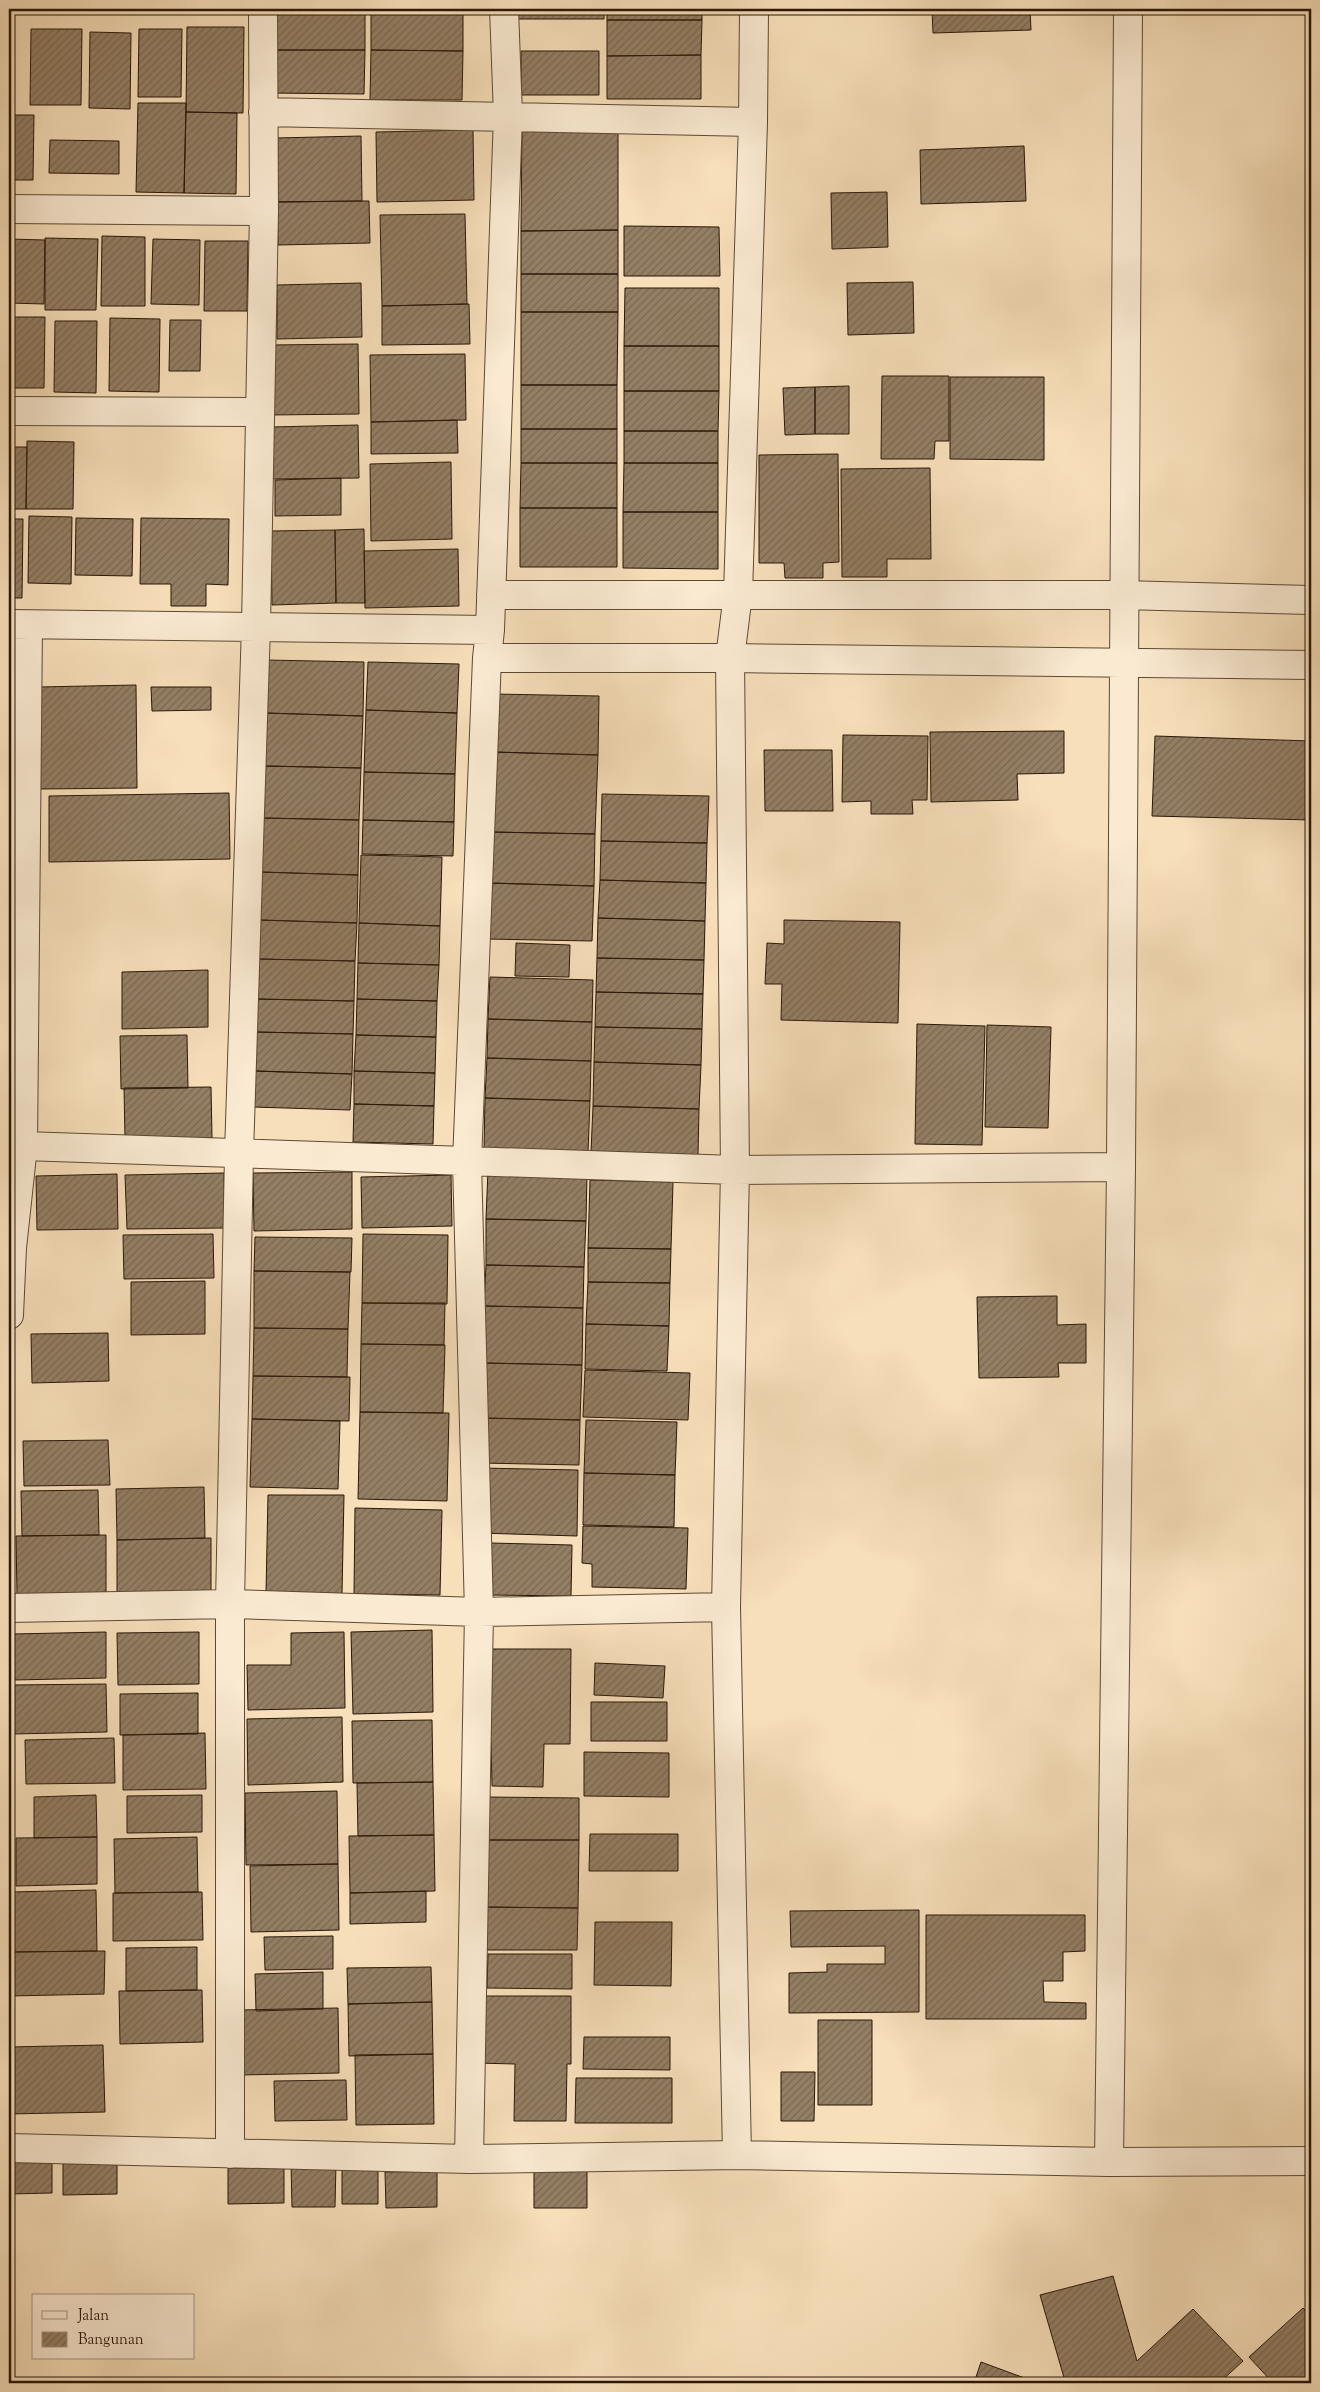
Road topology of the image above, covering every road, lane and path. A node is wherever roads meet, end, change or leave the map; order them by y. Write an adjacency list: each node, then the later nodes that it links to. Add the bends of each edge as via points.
1 (263, 9): 5 (street)
2 (504, 9): 6 (street)
3 (754, 9): 7 (street)
4 (1128, 9): 14 (street)
5 (264, 112): 6 (street); 9 (street)
6 (508, 115): 7 (street); 13 (street)
7 (752, 122): 12 (street)
8 (9, 209): 9 (street)
9 (264, 211): 11 (street)
10 (9, 411): 11 (street)
11 (259, 412): 17 (street)
12 (738, 594): 13 (street); 14 (street); 20 (street)
13 (491, 595): 18 (street)
14 (1123, 595): 15 (street); 21 (street)
15 (1311, 600)
16 (18, 625): 17 (street); 23 (street)
17 (256, 626): 18 (street); 26 (street)
18 (490, 630): 19 (street)
19 (487, 658): 20 (street); 27 (street)
20 (730, 658): 21 (street); 29 (street)
21 (1124, 663): 22 (street); 28 (street)
22 (1311, 666)
23 (16, 828): 24 (street)
24 (16, 1035): 25 (street)
25 (23, 1146): 26 (street); 30 (street)
26 (239, 1154): 27 (street); 32 (street)
27 (467, 1162): 29 (street); 35 (street)
28 (1121, 1166): 29 (street); 41 (street)
29 (734, 1170): 33 (street)
30 (11, 1248): 31 (street)
31 (9, 1315)
32 (230, 1604): 34 (street); 35 (street); 37 (street)
33 (726, 1606): 35 (street); 38 (street)
34 (9, 1608)
35 (479, 1612): 39 (street)
36 (9, 2148): 37 (street)
37 (230, 2154): 39 (street)
38 (737, 2155): 39 (street); 41 (street)
39 (469, 2159)
40 (1311, 2161): 41 (street)
41 (1109, 2162)

